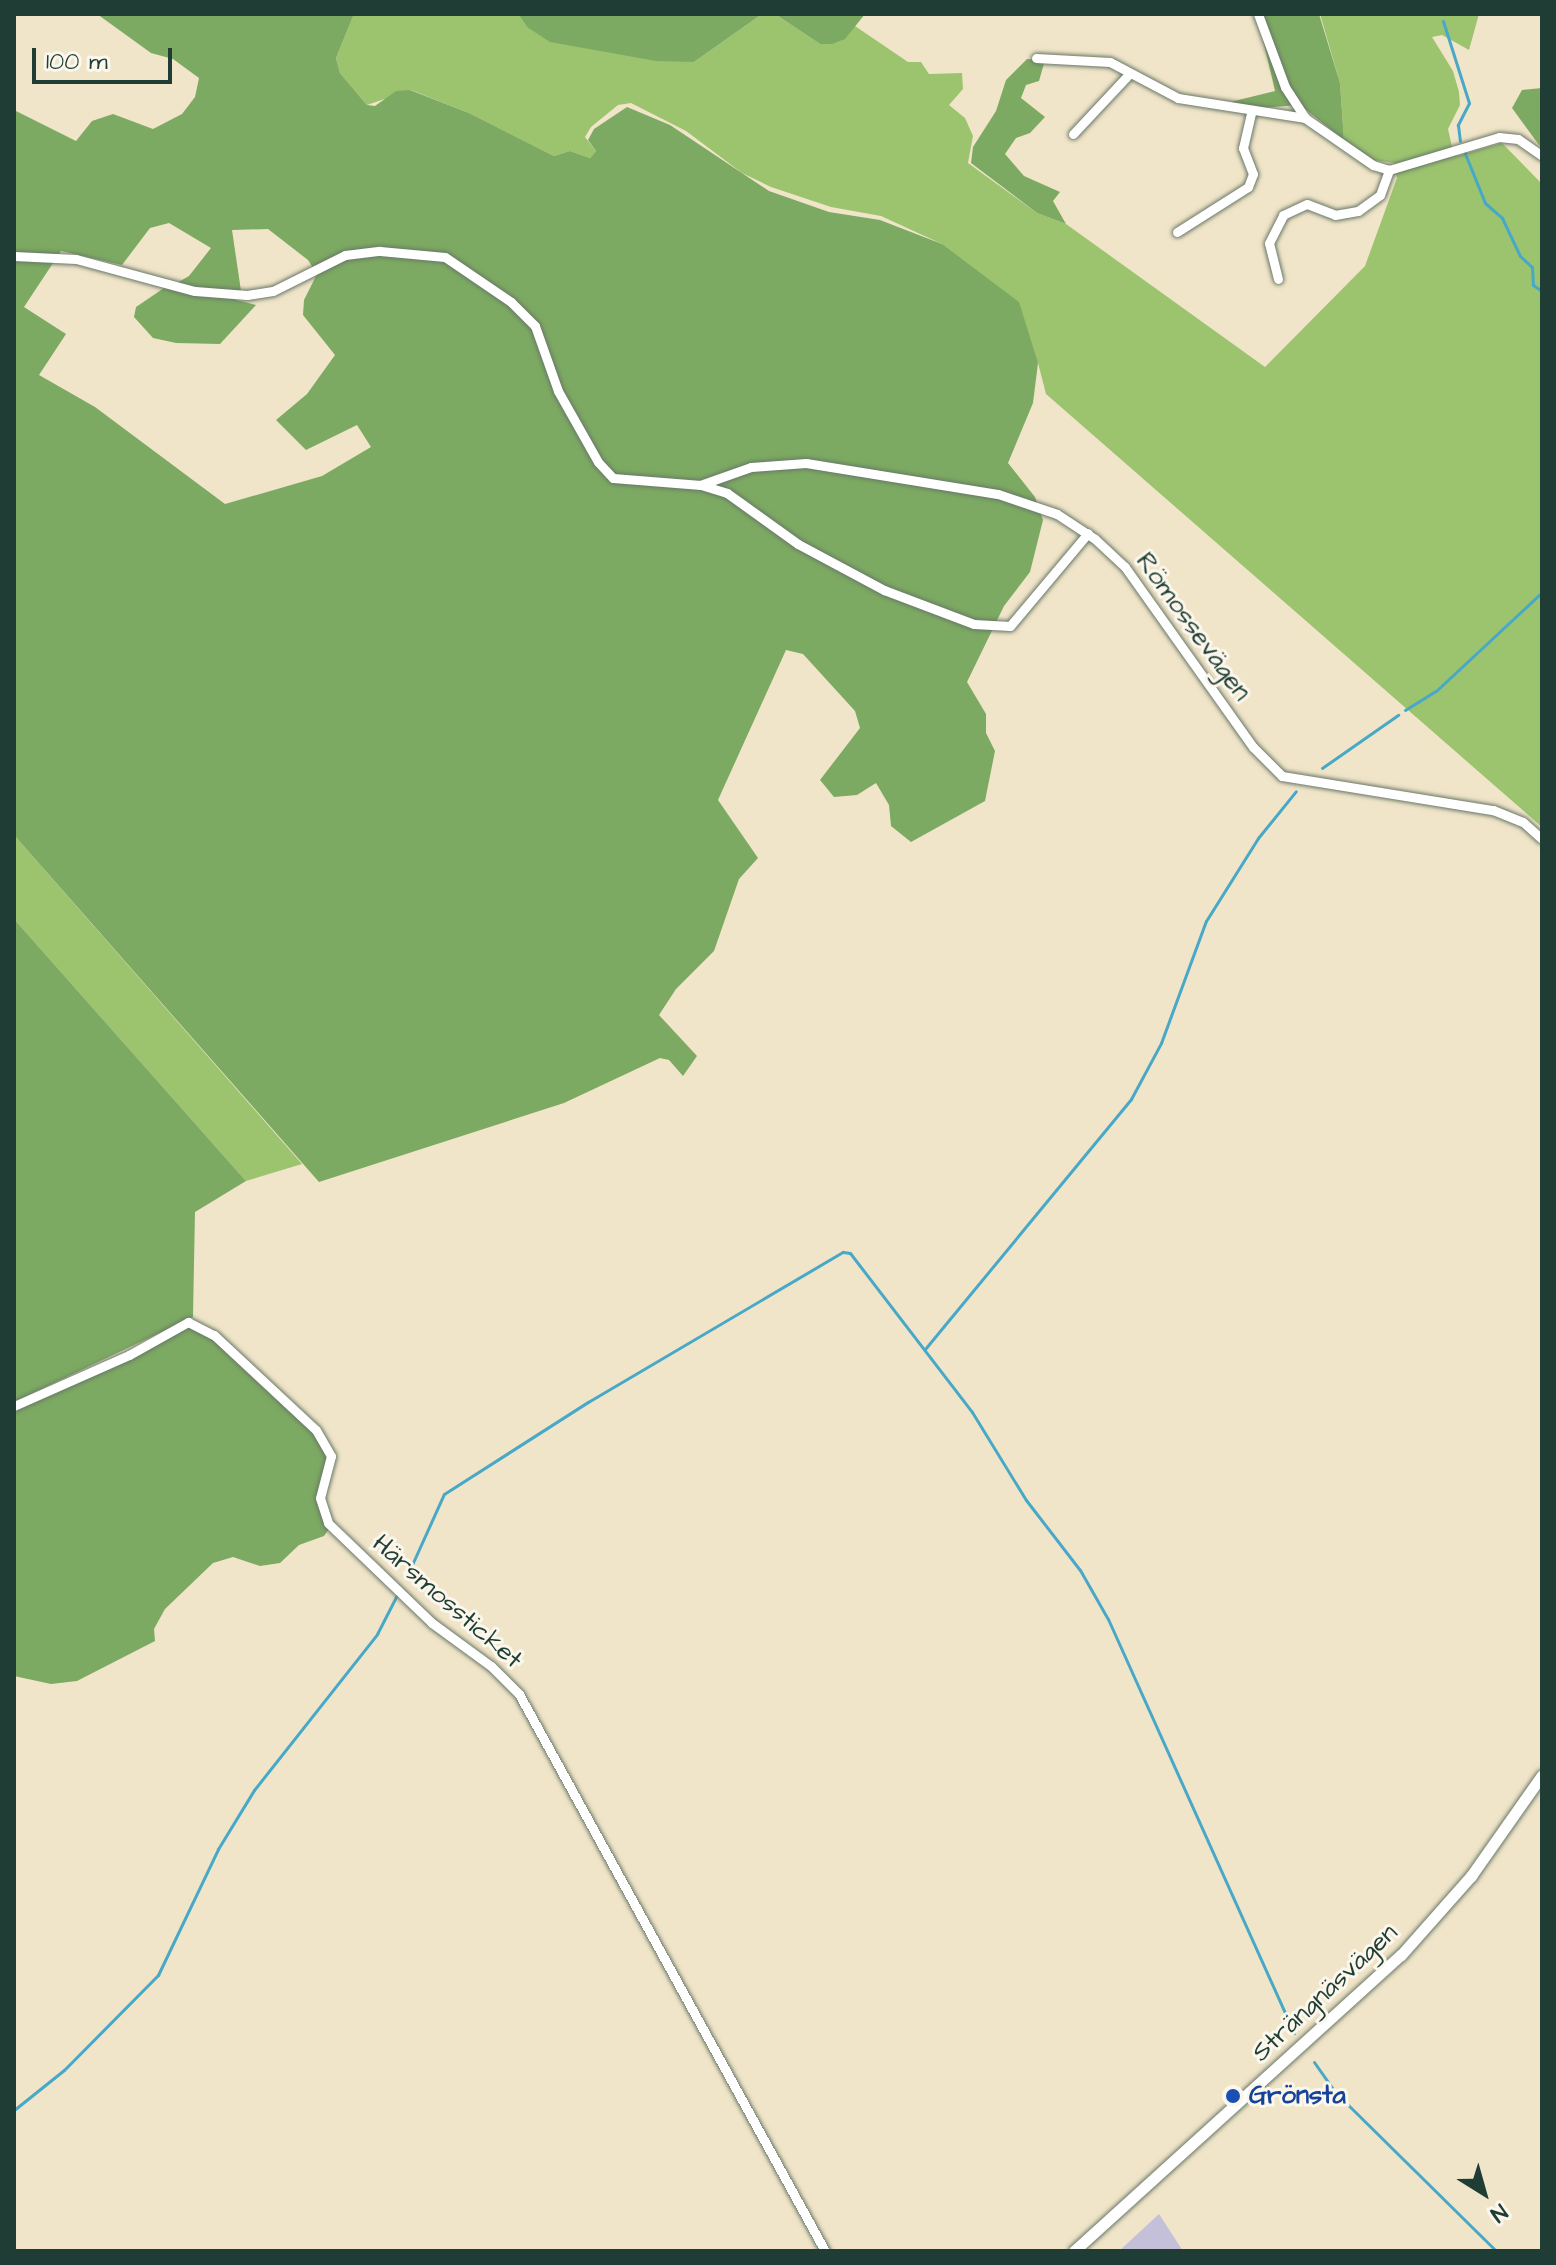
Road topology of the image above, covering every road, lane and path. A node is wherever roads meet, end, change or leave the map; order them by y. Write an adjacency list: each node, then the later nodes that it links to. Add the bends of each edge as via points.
1 (1258, 14): 5 (street, via 1285,87)
2 (1036, 58): 3 (street, via 1095,59)
3 (1130, 73): 4 (street, via 1178,98); 6 (street)
4 (1251, 112): 5 (street); 9 (street, via 1243,148 1253,174 1248,187)
5 (1305, 118): 8 (street, via 1373,165)
6 (1073, 134)
7 (1542, 156): 8 (street, via 1529,144 1499,137)
8 (1389, 170): 11 (street, via 1380,195 1358,211 1335,215 1307,204 1283,215 1269,243)
9 (1177, 232)
10 (14, 256): 12 (street, via 76,259 195,291 247,295 273,291 345,255 380,251 445,257 521,309 535,326 558,391 605,471 633,483)
11 (1278, 279)
12 (700, 485): 13 (street, Römossevägen, via 751,467 841,467 998,494 1057,514); 13 (street, via 738,498 786,537 884,590 974,624 1010,626)
13 (1088, 533): 14 (street, Römossevägen, via 1140,587 1253,747 1282,776 1493,810 1516,818)
14 (1542, 839)
15 (14, 1406): 17 (street, Härsmossticket, via 129,1355 188,1322 214,1335 316,1430 331,1456 320,1498 328,1523 432,1623 500,1673 519,1694)
16 (1542, 1775): 18 (main road, Strängnäsvägen, via 1471,1876 1401,1955)
17 (825, 2251)
18 (1074, 2251)

